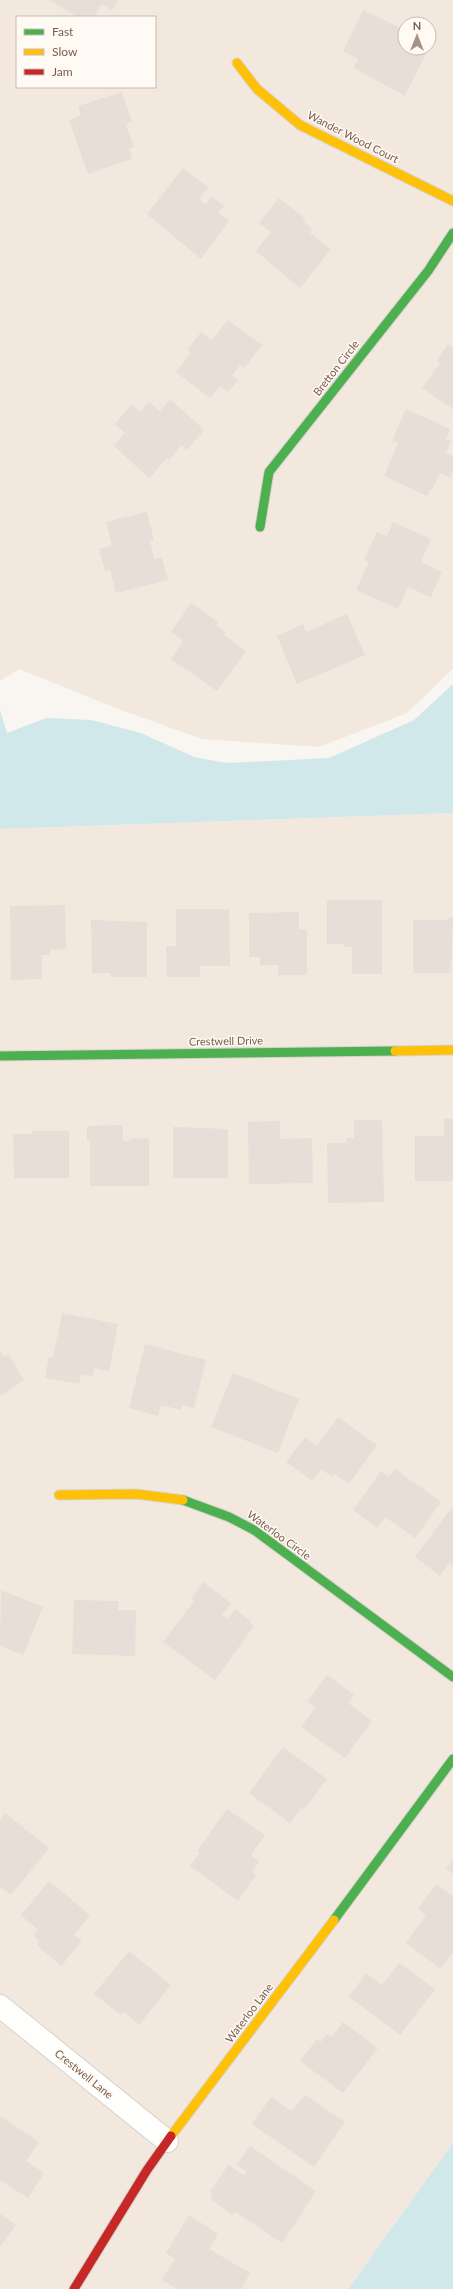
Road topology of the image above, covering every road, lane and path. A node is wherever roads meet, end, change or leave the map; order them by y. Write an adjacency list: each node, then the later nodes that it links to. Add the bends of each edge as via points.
1 (237, 63): 2 (street, Wander Wood Court, via 257,89 300,125)
2 (453, 201)
3 (453, 233): 4 (street, Bretton Circle, via 428,272 269,472)
4 (260, 527)
5 (453, 1050): 6 (street, Crestwell Drive)
6 (0, 1056)
7 (59, 1495): 8 (street, Waterloo Circle, via 146,1493 197,1503 234,1518 254,1530)
8 (453, 1677)
9 (453, 1759): 11 (street, Waterloo Lane)
10 (0, 2006): 11 (street, Crestwell Lane)
11 (167, 2141): 12 (street, Waterloo Lane)
12 (74, 2289)

